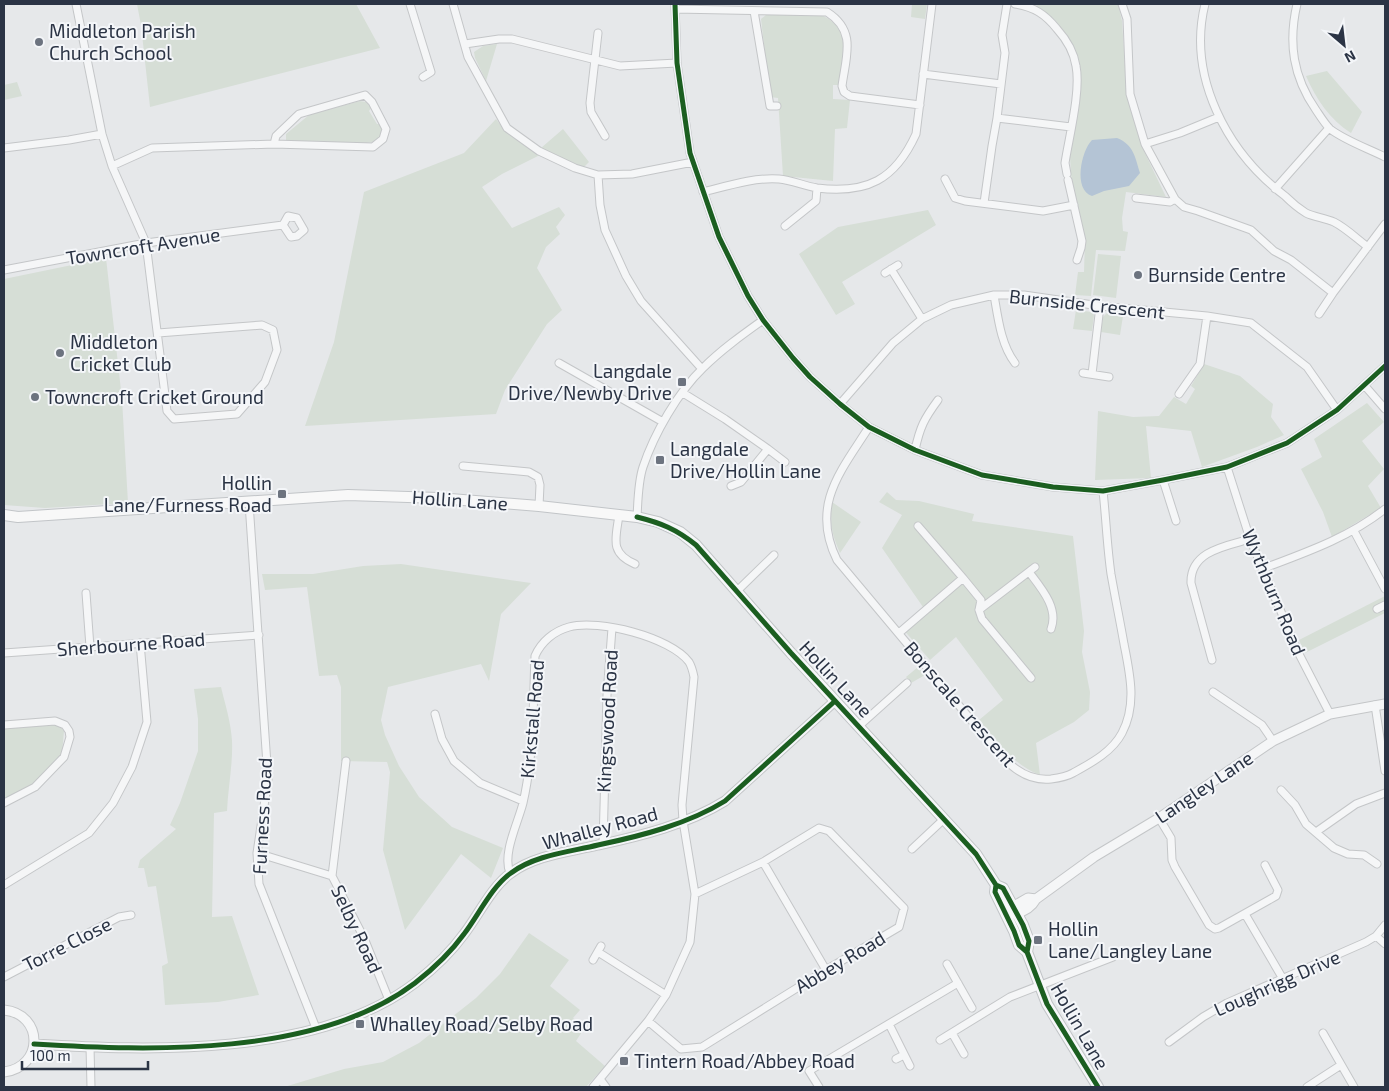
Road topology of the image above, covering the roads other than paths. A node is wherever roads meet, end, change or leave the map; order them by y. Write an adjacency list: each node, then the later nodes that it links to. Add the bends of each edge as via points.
1 (76, 4): 25 (street)
2 (410, 4): 17 (street, via 431,72)
3 (453, 4): 13 (street)
4 (932, 4): 16 (street)
5 (1007, 4): 18 (street, via 1002,35 1005,53)
6 (1015, 4): 23 (street, via 1035,9 1050,19 1074,57 1077,69)
7 (1122, 4): 28 (street, via 1127,19 1130,94)
8 (1205, 4): 21 (street, via 1201,17 1202,62)
9 (1297, 4): 24 (street, via 1292,25 1296,66 1306,96)
10 (675, 7): 11 (street); 15 (street)
11 (754, 11): 19 (street, via 827,12 837,18 848,40 844,92 850,96); 20 (street, via 770,106)
12 (598, 33): 14 (street)
13 (465, 44): 14 (street, via 512,39); 33 (street, via 468,57 507,128 539,151)
14 (595, 61): 15 (street, via 620,66); 26 (street, via 591,112)
15 (677, 63): 31 (street)
16 (923, 74): 18 (street); 19 (street)
17 (423, 77)
18 (1001, 84): 22 (street)
19 (920, 105): 35 (street, via 916,134 894,169 866,186)
20 (777, 106)
21 (1219, 117): 28 (street); 36 (street, via 1248,162)
22 (998, 118): 23 (street); 40 (street)
23 (1071, 127): 41 (street, via 1065,162)
24 (1329, 128): 30 (street); 36 (street)
25 (102, 134): 29 (street); 32 (street)
26 (605, 136)
27 (274, 144): 27 (street, via 276,136 299,114 365,95 386,129 383,139 373,147); 32 (street, via 152,148)
28 (1145, 144): 39 (street)
29 (4, 148)
30 (1385, 157)
31 (693, 162): 33 (street, via 632,174); 37 (street)
32 (112, 166): 45 (street)
33 (598, 176): 61 (street, via 605,230 626,276 641,301)
34 (945, 179): 40 (street, via 955,198)
35 (817, 188): 37 (street, via 778,179 739,182); 44 (street, via 816,201)
36 (1275, 189): 46 (street, via 1306,213 1336,223)
37 (703, 192): 56 (street, via 719,237)
38 (1136, 198): 39 (street, via 1170,202)
39 (1175, 199): 50 (street, via 1184,207 1251,230 1274,251 1291,260)
40 (984, 203): 41 (street, via 1043,212)
41 (1074, 205): 47 (street, via 1082,241)
42 (1385, 224): 46 (street)
43 (282, 225): 45 (street, Towncroft Avenue)
44 (785, 226)
45 (146, 243): 49 (street, Towncroft Avenue); 57 (street)
46 (1368, 247): 50 (street)
47 (1077, 260)
48 (891, 269): 55 (street)
49 (4, 270)
50 (1333, 293): 53 (street)
51 (994, 296): 52 (street, Burnside Crescent, via 1024,295); 55 (street, Burnside Crescent, via 951,305); 59 (street, via 1000,327)
52 (1100, 306): 54 (street, Burnside Crescent); 63 (street)
53 (1319, 314)
54 (1207, 316): 67 (street, via 1200,364); 71 (street, Burnside Crescent, via 1251,323 1307,367)
55 (922, 319): 69 (street, Burnside Crescent, via 893,343)
56 (763, 320): 61 (street); 69 (street, via 793,358)
57 (158, 334): 57 (street, via 167,411 174,419 237,414 266,382 277,350 273,330 262,325)
58 (560, 363): 72 (street)
59 (1015, 363)
60 (1385, 366): 65 (street)
61 (702, 369): 66 (street)
62 (1083, 373): 63 (street)
63 (1092, 374): 64 (street)
64 (1109, 377)
65 (1365, 386): 70 (street); 71 (street)
66 (683, 393): 72 (street); 74 (street)
67 (1179, 394)
68 (938, 400): 75 (street, via 924,418)
69 (840, 404): 73 (street)
70 (1385, 409)
71 (1337, 410): 78 (street, via 1287,443)
72 (664, 422): 87 (street, via 642,468)
73 (869, 427): 75 (street); 104 (street, Bonscale Crescent, via 832,487 826,508 826,532 837,560)
74 (768, 449): 76 (street); 80 (street, via 741,482)
75 (915, 450): 81 (street, via 982,475 1053,488)
76 (785, 462)
77 (463, 466): 83 (street, via 529,472 538,477)
78 (1227, 467): 79 (street); 91 (street, Wythburn Road)
79 (1164, 480): 81 (street); 88 (street)
80 (731, 486)
81 (1103, 491): 104 (street, Bonscale Crescent, via 1111,576 1132,694 1122,734 1097,759 1056,778 1037,778 1016,770)
82 (249, 503): 83 (main road, Hollin Lane, via 348,495); 85 (main road, Hollin Lane, via 18,517); 105 (street, Furness Road)
83 (539, 506): 86 (main road, Hollin Lane)
84 (1385, 509): 90 (street)
85 (4, 515)
86 (619, 515): 87 (main road, Hollin Lane); 93 (street, via 615,545 624,558)
87 (636, 517): 97 (main road, Hollin Lane, via 680,532)
88 (1176, 521)
89 (918, 526): 95 (street)
90 (1354, 531): 94 (street); 96 (street)
91 (1250, 538): 94 (street, Wythburn Road); 109 (street, via 1205,554 1192,573 1191,583)
92 (774, 556): 97 (street)
93 (635, 564)
94 (1262, 569): 117 (street, Wythburn Road, via 1299,654)
95 (962, 578): 101 (street, via 981,600); 104 (street)
96 (1385, 589)
97 (737, 591): 113 (main road, Hollin Lane)
98 (86, 593): 107 (street)
99 (1385, 605): 100 (street)
100 (1378, 609)
101 (979, 610): 103 (street, via 1032,569 1048,598 1054,621); 110 (street, via 982,619)
102 (612, 628): 125 (street, Kirkstall Road, via 570,627 551,636 538,650 535,656 530,764); 129 (street, Kirkstall Road, via 661,642 681,655 692,669 695,684 682,797); 131 (street, Kingswood Road)
103 (1051, 629)
104 (899, 633)
105 (259, 635): 106 (street, Sherbourne Road); 133 (street, Furness Road, via 268,779)
106 (140, 643): 107 (street, Sherbourne Road); 139 (street, via 147,722 132,768 113,803 89,833)
107 (90, 647): 108 (street, Sherbourne Road)
108 (4, 654)
109 (1212, 660)
110 (1031, 678)
111 (907, 683): 119 (street)
112 (1213, 692): 120 (street, via 1262,725)
113 (835, 701): 119 (main road, Hollin Lane); 129 (street, Whalley Road, via 725,801)
114 (1385, 704): 115 (street, Langley Lane)
115 (1375, 705): 117 (street, Langley Lane); 122 (street)
116 (435, 714): 125 (street, via 442,739 454,761 480,783)
117 (1330, 714): 120 (street, Langley Lane)
118 (4, 725): 126 (street, via 55,721 65,725 70,737 64,757 35,787)
119 (859, 726): 128 (main road, Hollin Lane)
120 (1273, 741): 127 (street, Langley Lane)
121 (346, 761): 138 (street)
122 (1385, 771)
123 (1281, 790): 130 (street, via 1306,824)
124 (1385, 793): 130 (street, via 1356,804)
125 (523, 801): 137 (street, Kirkstall Road, via 509,846 507,864)
126 (4, 803)
127 (1159, 818): 142 (street, Langley Lane, via 1094,857 1036,899 1028,898); 143 (street, via 1170,838 1175,867 1209,925 1219,928)
128 (944, 819): 132 (street); 140 (main road, Hollin Lane, via 976,854)
129 (683, 821): 131 (street, Whalley Road); 141 (street, Kirkstall Road)
130 (1316, 832): 135 (street, via 1334,848 1364,856)
131 (602, 844): 137 (street, Whalley Road, via 546,856)
132 (912, 849)
133 (257, 852): 138 (street, Selby Road); 164 (street, Furness Road, via 259,884)
134 (763, 862): 141 (street, Abbey Road); 153 (street); 153 (street, Abbey Road, via 819,828 829,830 904,908 899,927)
135 (1377, 864)
136 (1265, 865): 143 (street, via 1277,894)
137 (510, 873): 159 (street, Whalley Road, via 438,964)
138 (332, 876): 159 (street, Selby Road, via 364,938)
139 (4, 885)
140 (996, 885): 142 (main road, Hollin Lane, via 1002,888); 145 (main road, Hollin Lane, via 995,892)
141 (695, 894): 158 (street, Kirkstall Road, via 690,942)
142 (1016, 910): 145 (street); 149 (main road, Hollin Lane, via 1029,941)
143 (1245, 914): 155 (street)
144 (131, 915): 154 (street, Torre Close, via 119,917)
145 (1006, 915): 149 (main road, Hollin Lane, via 1019,945)
146 (1385, 925): 147 (street, Loughrigg Drive)
147 (1376, 936): 148 (street); 155 (street, Loughrigg Drive)
148 (1385, 944)
149 (1027, 952): 157 (main road, Hollin Lane)
150 (1113, 957): 157 (street)
151 (593, 960): 158 (street, via 599,949)
152 (947, 964): 156 (street)
153 (826, 970): 162 (street, Abbey Road, via 702,1047 682,1048)
154 (4, 977)
155 (1283, 979): 168 (street, Loughrigg Drive, via 1227,1003)
156 (958, 984): 160 (street); 163 (street)
157 (1039, 987): 165 (street, via 1010,997); 182 (main road, Hollin Lane)
158 (666, 995): 162 (street, Kirkstall Road)
159 (389, 1000): 164 (street, Whalley Road)
160 (972, 1008)
161 (4, 1010): 169 (street, via 24,1018 34,1034)
162 (648, 1021): 177 (street, Kirkstall Road)
163 (890, 1024): 172 (street); 181 (street, via 809,1070)
164 (316, 1028): 170 (street, Whalley Road, via 261,1041 198,1047)
165 (952, 1033): 167 (street); 171 (street)
166 (1323, 1033): 174 (street)
167 (940, 1040)
168 (1169, 1042)
169 (34, 1044): 170 (street, Whalley Road); 176 (street, via 32,1053 20,1068)
170 (90, 1047): 178 (street)
171 (964, 1054)
172 (904, 1055): 173 (street); 175 (street)
173 (896, 1059)
174 (1341, 1064): 183 (street); 184 (street)
175 (910, 1066)
176 (4, 1072)
177 (600, 1079): 179 (street, Kirkstall Road); 180 (street)
178 (91, 1087)
179 (593, 1087)
180 (606, 1087)
181 (819, 1087)
182 (1098, 1087)
183 (1307, 1087)
184 (1354, 1087)

